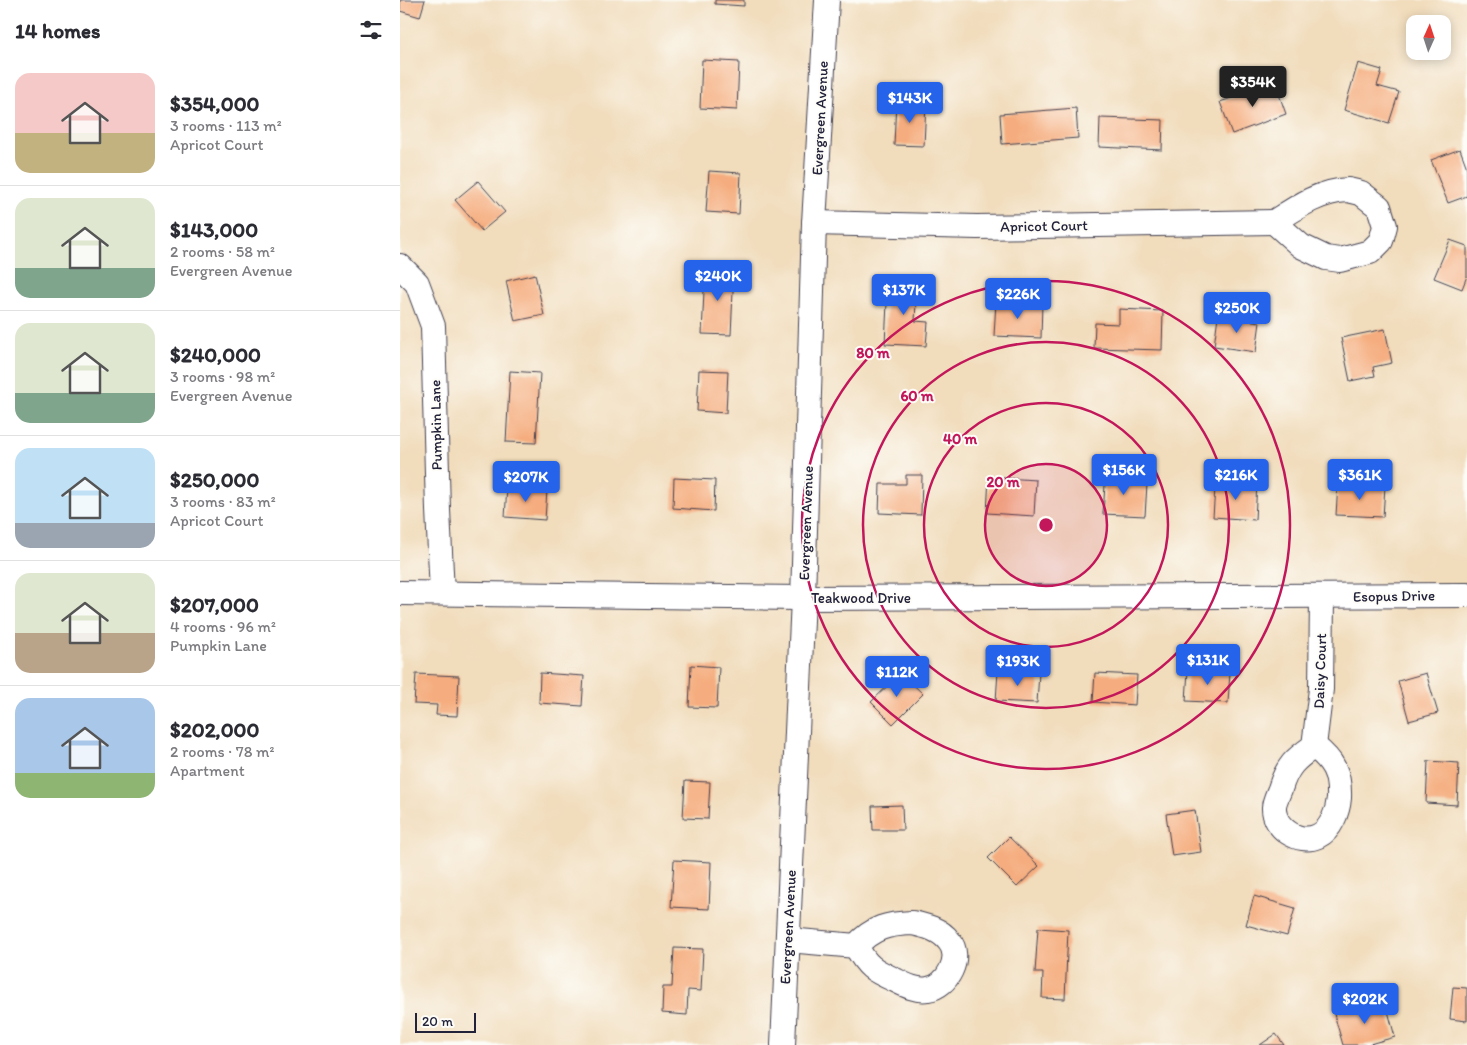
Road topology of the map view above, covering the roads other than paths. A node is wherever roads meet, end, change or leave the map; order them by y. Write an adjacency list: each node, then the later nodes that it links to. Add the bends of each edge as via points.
1 (827, 0): 2 (street, Evergreen Avenue)
2 (814, 222): 3 (street, Apricot Court, via 977,227); 9 (street, Evergreen Avenue)
3 (1274, 222)
4 (400, 266): 6 (street, Pumpkin Lane, via 417,283 434,326)
5 (400, 593): 6 (street, Teakwood Drive)
6 (442, 593): 9 (street, Teakwood Drive)
7 (1467, 595): 8 (street, Esopus Drive)
8 (1322, 597): 9 (street, Teakwood Drive); 10 (street, Daisy Court, via 1321,689)
9 (803, 598): 11 (street, Evergreen Avenue)
10 (1314, 746)
11 (788, 940): 12 (street); 13 (street, Evergreen Avenue)
12 (856, 946)
13 (783, 1045)

